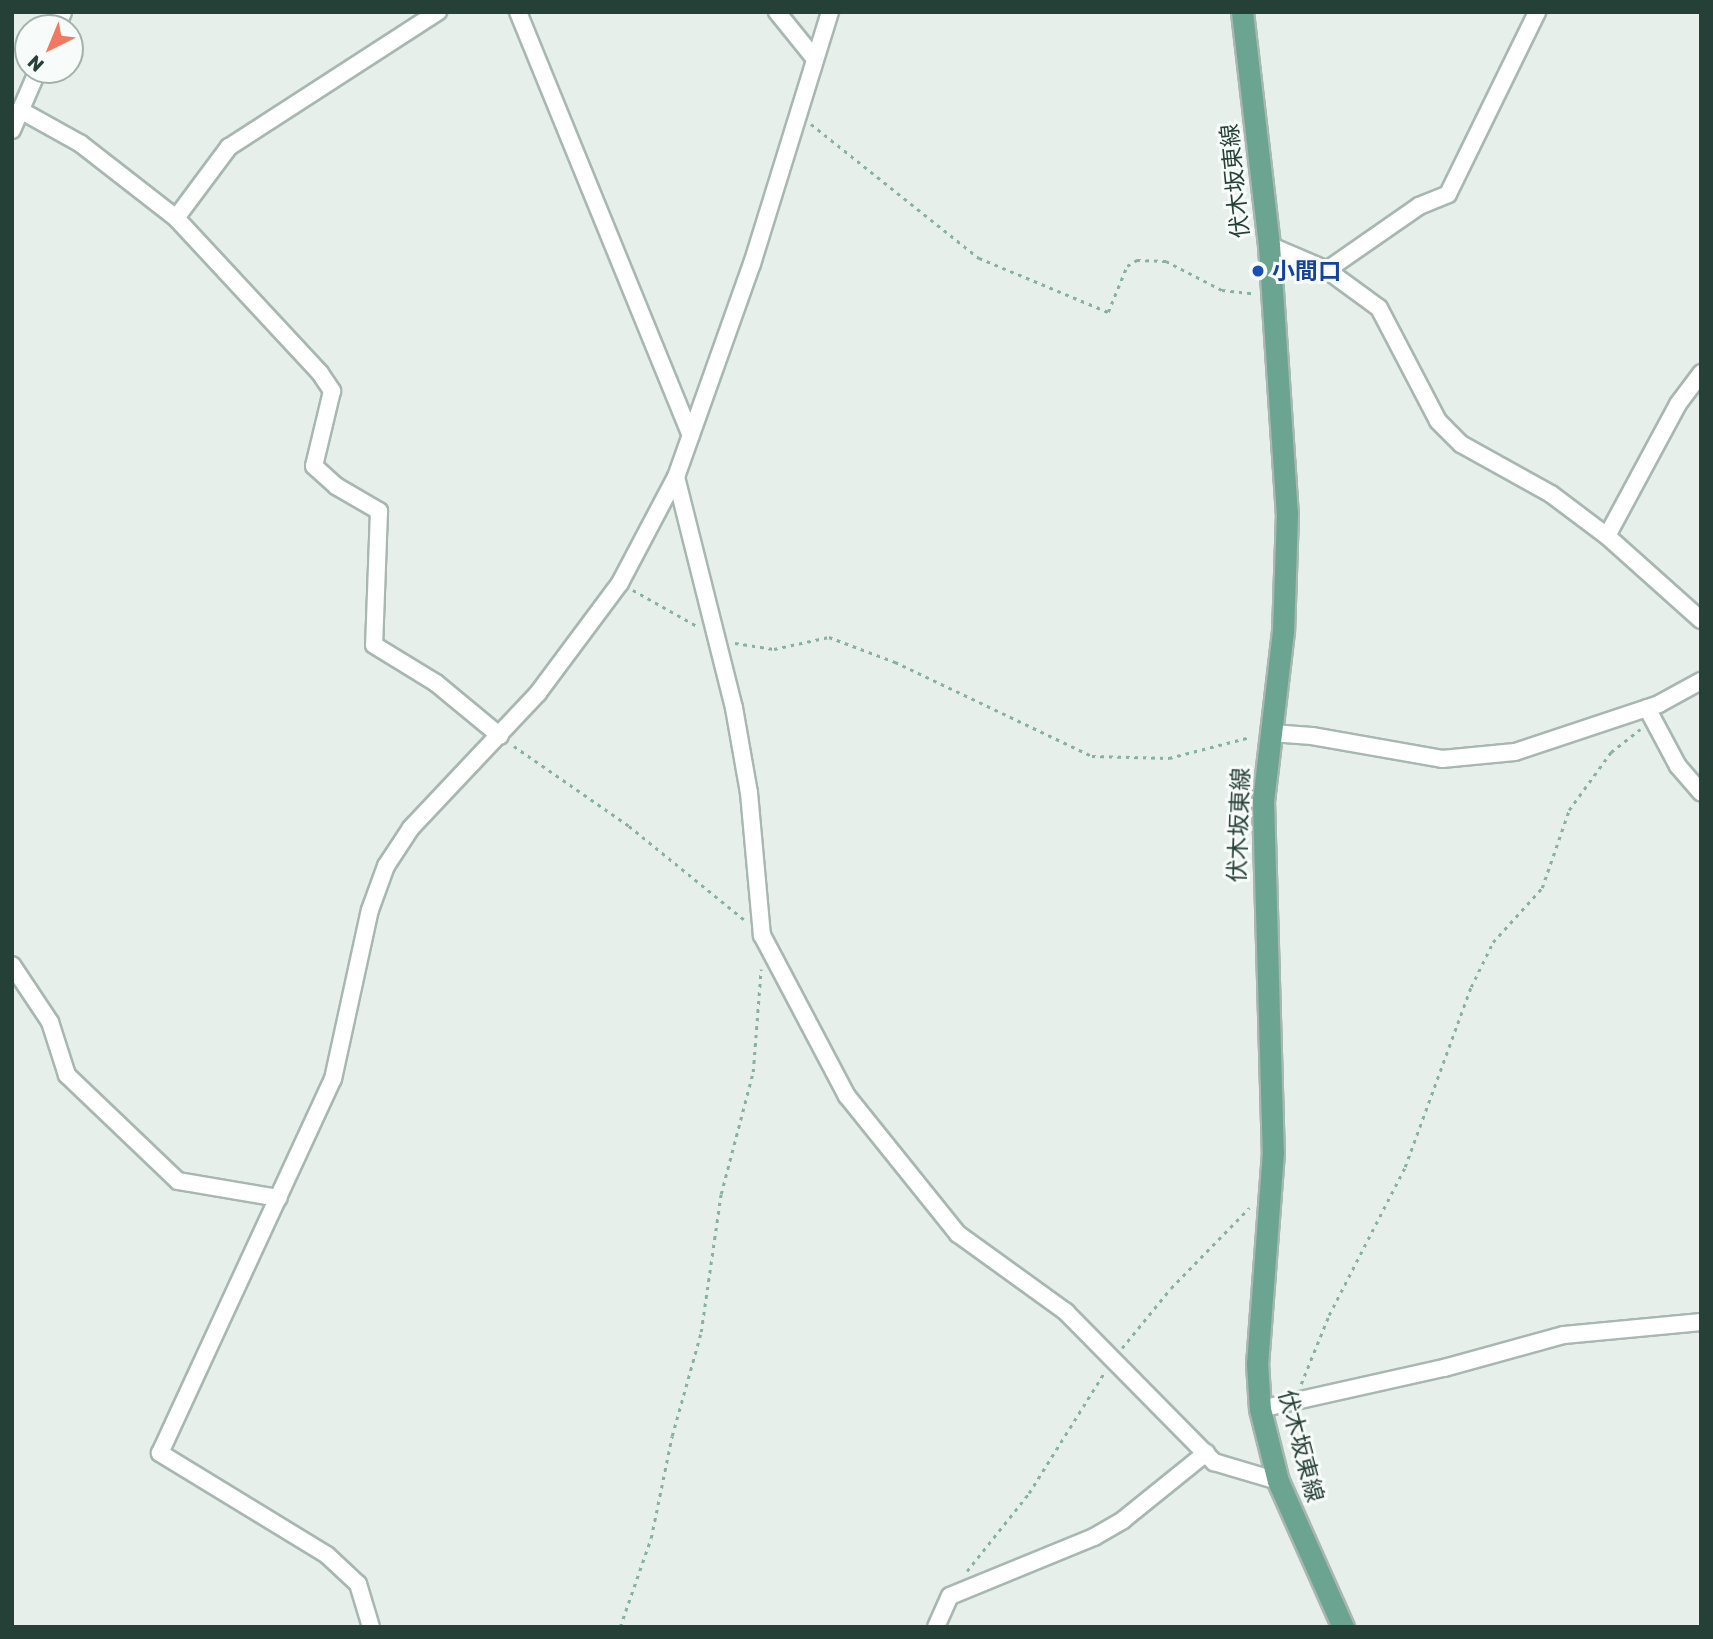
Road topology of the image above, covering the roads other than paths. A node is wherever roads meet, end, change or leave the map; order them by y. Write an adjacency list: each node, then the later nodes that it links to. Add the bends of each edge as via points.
1 (438, 12): 11 (street, via 229,147)
2 (518, 12): 15 (street)
3 (777, 12): 7 (street)
4 (830, 12): 7 (street)
5 (1242, 12): 12 (main road, 伏木坂東線)
6 (1537, 12): 13 (street, via 1448,194 1419,205)
7 (815, 59): 15 (street)
8 (32, 84): 9 (street)
9 (20, 110): 10 (street); 11 (street, via 80,144)
10 (12, 130)
11 (176, 218): 22 (street, via 332,391 314,466 336,486 379,511 374,645 436,683)
12 (1269, 245): 13 (street); 21 (main road, 伏木坂東線, via 1287,513 1283,631)
13 (1327, 270): 17 (street, via 1379,308 1438,421 1461,443 1551,494)
14 (1701, 373): 17 (street, via 1678,404)
15 (691, 435): 16 (street)
16 (676, 478): 22 (street, via 620,583); 28 (street, via 734,708 749,793 762,935 847,1096 958,1234 1066,1312)
17 (1607, 536): 18 (street)
18 (1701, 620)
19 (1701, 681): 20 (street)
20 (1650, 713): 21 (street, via 1515,752 1442,759); 23 (street, via 1678,766)
21 (1271, 733): 27 (main road, 伏木坂東線, via 1263,801 1262,876 1273,1152 1257,1363)
22 (500, 736): 25 (street, via 411,828 386,866 370,911 333,1079)
23 (1701, 792)
24 (12, 965): 25 (street, via 50,1022 67,1075 177,1181)
25 (279, 1198): 30 (street, via 160,1453 327,1555 358,1584)
26 (1701, 1322): 27 (street, via 1564,1335 1444,1368)
27 (1260, 1409): 29 (main road, 伏木坂東線)
28 (1206, 1453): 29 (street, via 1214,1462); 31 (street, via 1123,1520 950,1596)
29 (1278, 1482): 32 (main road, 伏木坂東線)
30 (371, 1627)
31 (936, 1627)
32 (1343, 1627)

